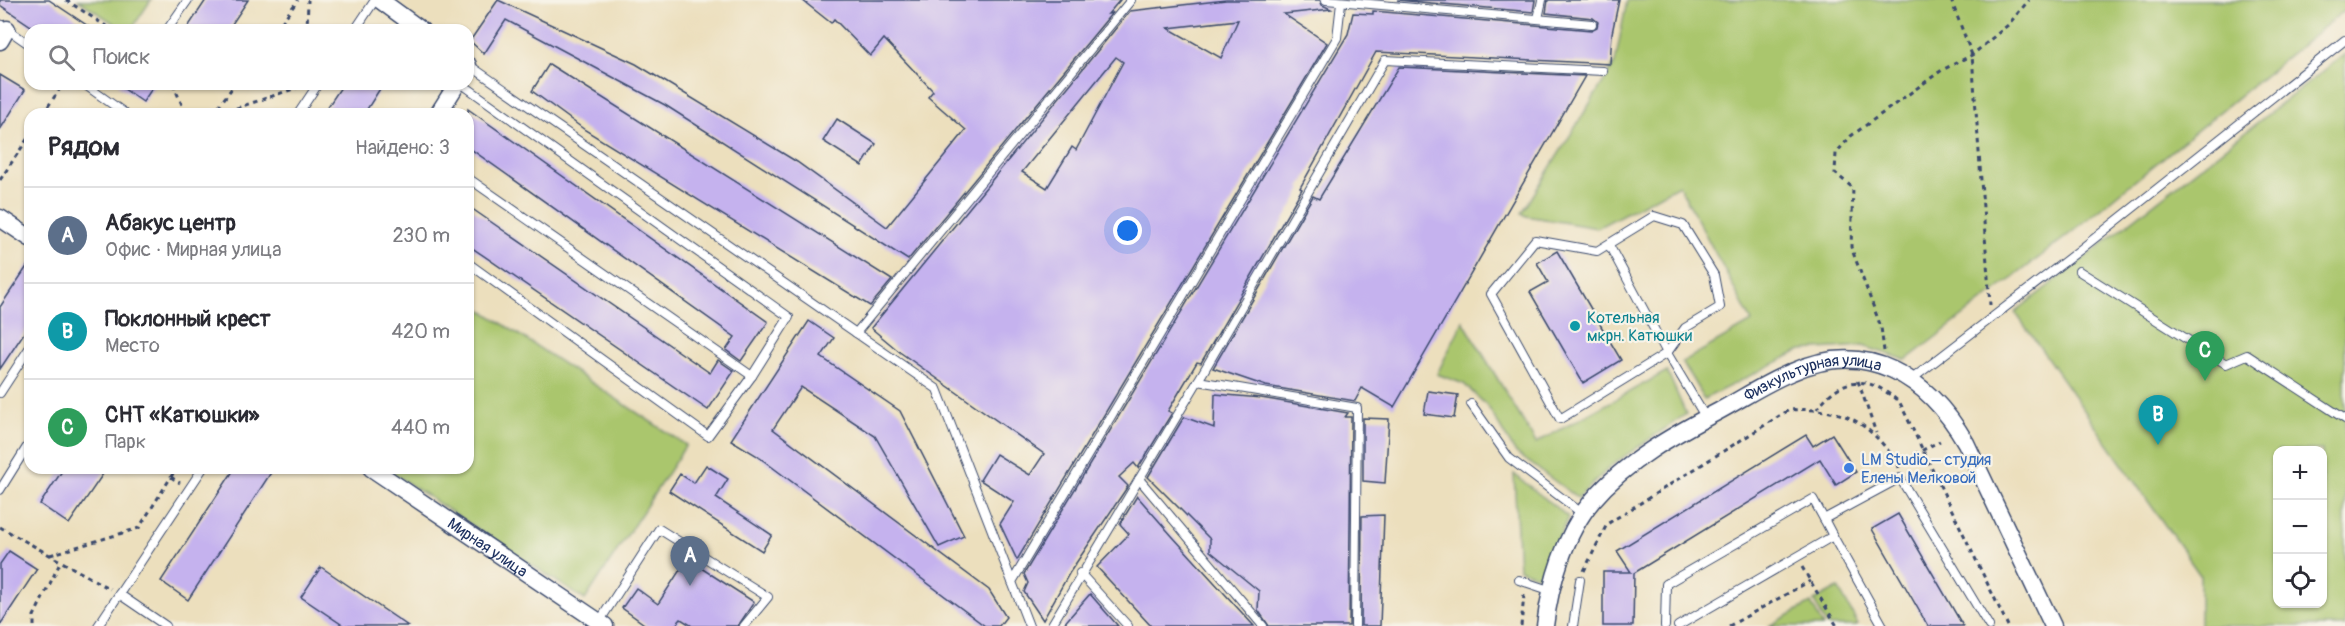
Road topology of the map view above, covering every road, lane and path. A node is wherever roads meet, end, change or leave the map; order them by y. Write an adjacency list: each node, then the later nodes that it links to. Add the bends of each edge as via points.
1 (66, 0): 14 (path)
2 (188, 0): 15 (lane)
3 (298, 0): 16 (path)
4 (308, 0): 17 (path)
5 (375, 0): 18 (lane)
6 (380, 0): 19 (street)
7 (1133, 0): 51 (lane)
8 (1326, 0): 12 (lane)
9 (1542, 0): 13 (lane)
10 (1951, 0): 24 (path)
11 (2029, 0): 24 (path, via 2008,25)
12 (1341, 3): 13 (lane); 86 (lane, via 1337,38)
13 (1538, 19): 20 (lane)
14 (103, 24)
15 (171, 24)
16 (280, 24)
17 (307, 24)
18 (359, 24)
19 (413, 24)
20 (1592, 24)
21 (2, 31): 23 (lane)
22 (2345, 40): 50 (lane)
23 (24, 42)
24 (1972, 55): 50 (path); 54 (path, via 1942,70 1851,136 1836,153 1835,173 1853,188 1851,247 1881,327)
25 (474, 70): 51 (lane)
26 (1603, 71): 57 (lane, via 1385,60)
27 (59, 90): 35 (path)
28 (92, 90): 36 (lane)
29 (176, 90): 37 (path)
30 (231, 90): 38 (path)
31 (292, 90): 39 (path)
32 (314, 90): 40 (lane)
33 (454, 90): 41 (street)
34 (470, 90): 55 (lane, via 789,317)
35 (48, 108)
36 (118, 108)
37 (183, 108)
38 (218, 108)
39 (237, 108)
40 (302, 108)
41 (442, 108)
42 (24, 144): 43 (path)
43 (0, 180)
44 (474, 182): 55 (lane)
45 (0, 218): 46 (street)
46 (24, 234)
47 (1609, 245): 52 (lane); 52 (lane, via 1654,216 1683,225 1714,275 1720,307 1686,328); 52 (lane, via 1597,251 1535,240 1491,294 1560,419)
48 (474, 267): 55 (lane, via 708,436)
49 (2079, 271): 63 (lane, via 2226,364 2247,355)
50 (1991, 319): 56 (lane)
51 (856, 333): 86 (lane, via 937,389)
52 (1667, 353): 62 (lane)
53 (24, 356): 59 (lane)
54 (1885, 366): 56 (street, Физкультурная улица); 62 (street, Физкультурная улица, via 1860,360 1822,362 1793,371)
55 (752, 376)
56 (1912, 379): 109 (street, Физкультурная улица, via 1951,416 1966,442)
57 (1198, 381): 74 (lane); 98 (lane, via 1357,408)
58 (1858, 381): 61 (path, via 1845,383 1826,396); 64 (path); 66 (path, via 1886,391 1900,403)
59 (0, 393)
60 (1471, 404): 77 (lane, via 1509,458)
61 (1817, 409): 64 (path, via 1851,417); 84 (path, via 1789,410 1606,524)
62 (1706, 418): 77 (street, Физкультурная улица, via 1623,472)
63 (2345, 419)
64 (1877, 435): 68 (path)
65 (1940, 441): 66 (path)
66 (1924, 450): 68 (path); 108 (path)
67 (24, 452): 76 (lane)
68 (1898, 462): 73 (path)
69 (173, 474): 72 (path)
70 (198, 474): 75 (lane)
71 (380, 474): 89 (street, Мирная улица)
72 (171, 477): 75 (path); 81 (path, via 138,528)
73 (1900, 478): 78 (lane); 107 (lane)
74 (1138, 479): 83 (lane); 97 (lane)
75 (188, 489): 88 (lane)
76 (0, 490)
77 (1583, 514): 87 (street, Физкультурная улица)
78 (1824, 519): 80 (lane); 102 (lane, via 1813,499 1666,584)
79 (0, 527): 81 (path)
80 (1833, 536): 103 (lane); 106 (lane)
81 (50, 555): 82 (path)
82 (62, 561): 88 (path); 90 (path, via 34,615)
83 (1080, 573): 95 (lane); 96 (lane)
84 (1580, 580): 101 (lane)
85 (1522, 581): 87 (lane); 99 (path)
86 (1012, 582): 94 (lane)
87 (1549, 591): 100 (street, Физкультурная улица)
88 (119, 594): 91 (lane); 92 (lane)
89 (602, 624): 93 (lane, via 659,529 768,597)
90 (34, 626)
91 (98, 626)
92 (166, 626)
93 (744, 626)
94 (1029, 626)
95 (1051, 626)
96 (1128, 626)
97 (1263, 626)
98 (1355, 626)
99 (1521, 626)
100 (1545, 626)
101 (1573, 626)
102 (1665, 626)
103 (1678, 626)
104 (1729, 626): 105 (path, via 1810,581)
105 (1836, 626)
106 (1883, 626)
107 (1989, 626)
108 (2008, 626)
109 (2053, 626)

